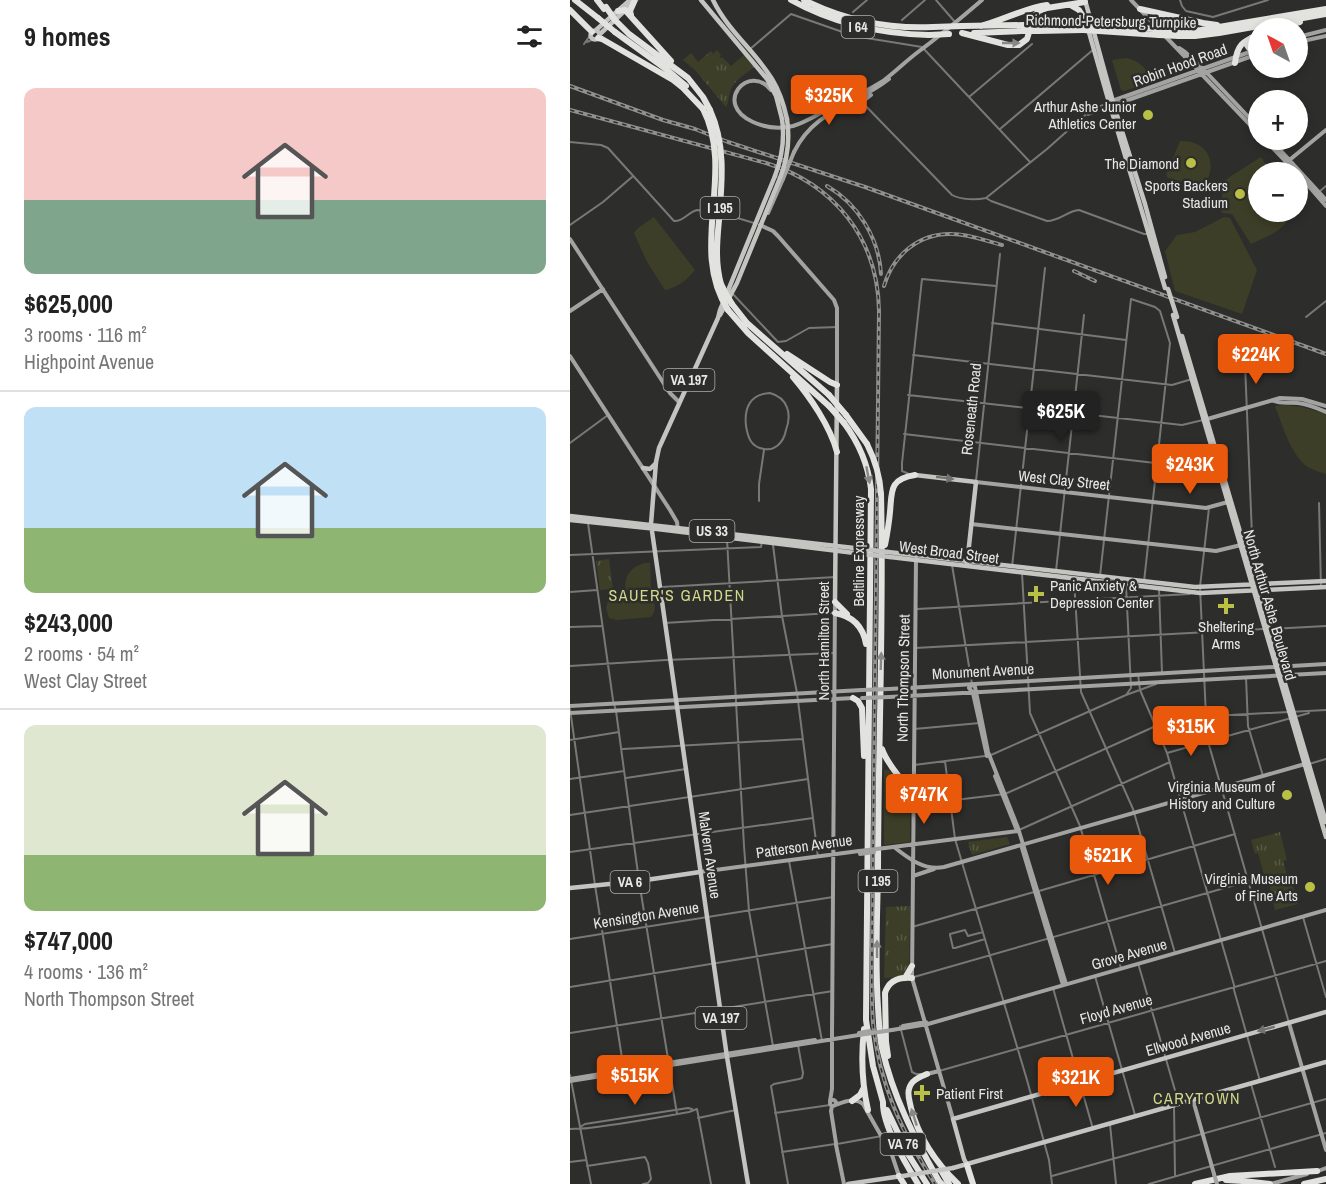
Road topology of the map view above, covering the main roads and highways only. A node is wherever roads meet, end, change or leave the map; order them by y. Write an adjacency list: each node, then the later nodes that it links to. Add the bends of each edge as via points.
1 (575, 0): 17 (highway)
2 (579, 0): 17 (highway)
3 (599, 0): 32 (highway, Beltline Expressway / I 195, bridge, via 629,34)
4 (701, 0): 30 (main road, VA 197)
5 (713, 0): 30 (main road, VA 197)
6 (791, 0): 25 (highway, Richmond-Petersburg Turnpike / I 64, bridge, via 856,27 929,34 950,34)
7 (804, 0): 25 (highway, Richmond-Petersburg Turnpike / I 64, bridge, via 867,22)
8 (633, 1): 14 (main road); 18 (highway)
9 (1082, 1): 10 (highway); 20 (main road, North Arthur Ashe Boulevard); 33 (main road, North Arthur Ashe Boulevard)
10 (1069, 3): 20 (highway, via 1079,10); 23 (highway, via 1038,6); 25 (highway, one-way to 10, via 1019,45 1027,39 1037,12)
11 (1140, 9): 16 (highway)
12 (1326, 9): 22 (highway, Richmond-Petersburg Turnpike / I 64)
13 (570, 10): 27 (highway)
14 (622, 10): 18 (highway); 27 (main road)
15 (1326, 14): 19 (highway); 26 (highway, Richmond-Petersburg Turnpike / I 64, bridge, via 1179,36)
16 (1168, 16): 21 (highway); 22 (highway)
17 (598, 18): 35 (highway, Beltline Expressway / I 195, bridge, via 679,79)
18 (633, 18): 32 (highway)
19 (1308, 19)
20 (1083, 25): 24 (highway, Richmond-Petersburg Turnpike / I 64, bridge); 26 (highway, Richmond-Petersburg Turnpike / I 64, bridge); 29 (main road, North Arthur Ashe Boulevard)
21 (1155, 25)
22 (1230, 25): 26 (highway, Richmond-Petersburg Turnpike / I 64, bridge, via 1173,31)
23 (981, 26): 24 (highway, Richmond-Petersburg Turnpike / I 64); 25 (highway, Richmond-Petersburg Turnpike / I 64)
24 (1023, 28): 25 (highway, Richmond-Petersburg Turnpike / I 64)
25 (962, 29)
26 (1098, 29)
27 (595, 34): 35 (highway, via 673,80)
28 (1248, 39): 31 (highway, via 1240,46)
29 (1094, 49): 33 (main road); 34 (main road, North Arthur Ashe Boulevard)
30 (747, 52): 36 (main road, VA 197, via 770,83); 36 (main road, VA 197, via 775,84)
31 (1235, 60)
32 (679, 71): 35 (highway, Beltline Expressway / I 195, via 695,86)
33 (1106, 73): 34 (main road, North Arthur Ashe Boulevard)
34 (1112, 104): 53 (main road, North Arthur Ashe Boulevard, bridge, via 1242,544)
35 (707, 110): 37 (highway, Beltline Expressway / I 195, bridge, via 722,150 716,248 717,267)
36 (785, 119): 44 (main road, VA 197, bridge, via 779,178)
37 (730, 307): 38 (highway, Beltline Expressway / I 195); 39 (highway, Beltline Expressway / I 195, via 748,333)
38 (766, 341): 40 (highway); 54 (highway, Beltline Expressway / I 195, bridge, via 828,395 867,444 879,474)
39 (781, 363): 41 (highway, Beltline Expressway / I 195, bridge, via 829,406); 42 (highway)
40 (837, 385): 41 (main road, North Hamilton Street)
41 (840, 424): 42 (highway, via 830,428); 43 (main road, North Hamilton Street); 64 (highway, Beltline Expressway / I 195, one-way to 64, via 855,439 870,479)
42 (826, 425): 43 (highway)
43 (837, 452): 52 (main road, North Hamilton Street)
44 (656, 462): 45 (main road, via 650,469); 49 (main road, VA 197)
45 (643, 468)
46 (915, 475): 47 (main road, West Clay Street, one-way to 47); 54 (highway, via 901,478 892,489)
47 (976, 482): 56 (main road, Roseneath Road)
48 (570, 518): 49 (main road, West Broad Street / US 33)
49 (651, 526): 50 (main road, West Broad Street / US 33); 72 (main road, Malvern Avenue / VA 197)
50 (727, 535): 51 (main road, West Broad Street / US 33); 51 (main road, West Broad Street / US 33)
51 (773, 541): 52 (main road, West Broad Street / US 33)
52 (836, 548): 54 (main road, West Broad Street / US 33, bridge); 61 (main road, North Hamilton Street)
53 (1248, 553): 60 (main road, North Arthur Ashe Boulevard); 60 (main road, North Arthur Ashe Boulevard)
54 (887, 556): 55 (main road, West Broad Street / US 33); 66 (highway, Beltline Expressway / I 195, one-way to 54)
55 (916, 558): 56 (main road, West Broad Street / US 33); 56 (main road, West Broad Street / US 33)
56 (967, 564): 57 (main road, West Broad Street / US 33); 57 (main road, West Broad Street / US 33)
57 (1022, 570): 58 (main road, West Broad Street / US 33); 58 (main road, West Broad Street / US 33, via 1126,585)
58 (1144, 584): 60 (main road, West Broad Street / US 33); 60 (main road, West Broad Street / US 33, via 1198,593)
59 (1324, 584): 60 (main road, West Broad Street / US 33)
60 (1255, 588): 69 (main road, North Arthur Ashe Boulevard)
61 (835, 602): 63 (highway)
62 (835, 613): 63 (highway)
63 (853, 620): 64 (highway, via 864,634)
64 (869, 660): 67 (highway, Beltline Expressway / I 195)
65 (853, 698): 67 (highway, via 862,708)
66 (880, 741): 68 (highway); 79 (highway, Beltline Expressway / I 195, one-way to 66, via 880,1037 877,992)
67 (868, 789): 76 (highway, Beltline Expressway / I 195)
68 (913, 805)
69 (1322, 811): 70 (main road, North Arthur Ashe Boulevard); 71 (main road, North Arthur Ashe Boulevard)
70 (1326, 822)
71 (1326, 837)
72 (700, 872): 73 (main road, Patterson Avenue / VA 6); 90 (main road, Malvern Avenue / VA 197)
73 (570, 888)
74 (912, 966): 79 (highway, via 908,978 891,983 884,996)
75 (1326, 1012): 85 (main road, Ellwood Avenue, one-way to 85, via 953,1119)
76 (866, 1020): 80 (highway); 82 (highway, Beltline Expressway / I 195)
77 (1326, 1062): 85 (main road)
78 (927, 1074): 84 (highway, one-way to 78, via 916,1124 908,1094 913,1082)
79 (889, 1075): 89 (highway, Beltline Expressway / I 195, via 909,1127)
80 (863, 1086): 81 (highway, via 860,1095); 83 (highway)
81 (848, 1101)
82 (883, 1101): 93 (highway, Beltline Expressway / I 195, via 893,1137); 94 (highway, VA 76)
83 (868, 1110)
84 (931, 1154): 95 (highway); 96 (highway)
85 (967, 1165): 87 (main road, bridge); 97 (highway)
86 (1317, 1171): 98 (highway, via 1230,1176)
87 (902, 1175): 91 (main road); 92 (highway)
88 (1326, 1179): 100 (highway)
89 (941, 1183)
90 (748, 1184)
91 (846, 1184)
92 (904, 1184)
93 (918, 1184)
94 (927, 1184)
95 (949, 1184)
96 (958, 1184)
97 (973, 1184)
98 (1197, 1184): 99 (highway, via 1221,1180)
99 (1270, 1184)
100 (1304, 1184)

